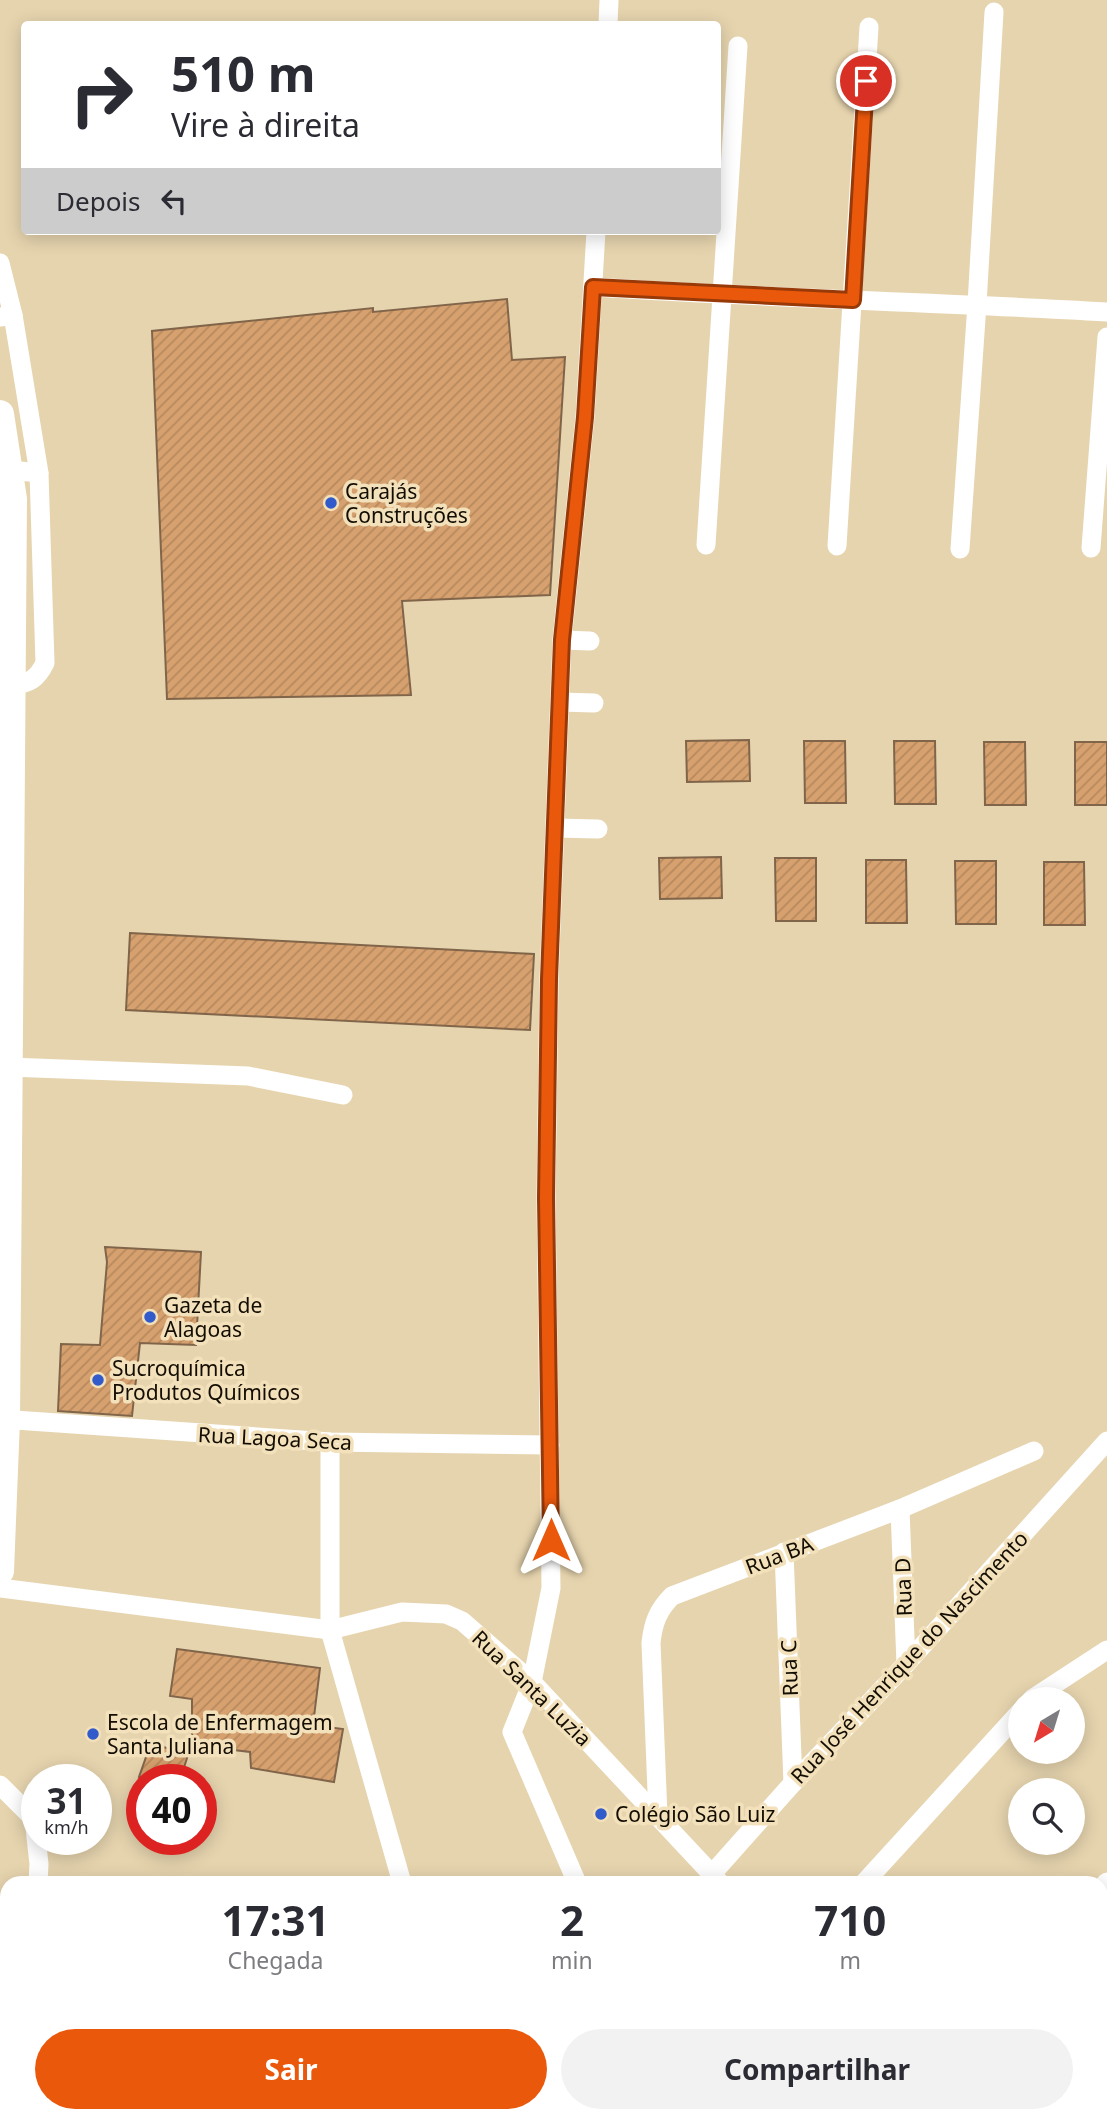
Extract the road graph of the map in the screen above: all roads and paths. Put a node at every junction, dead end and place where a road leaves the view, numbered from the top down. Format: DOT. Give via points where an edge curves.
graph roads {
  1 [pos="609,0"];
  2 [pos="994,12"];
  3 [pos="608,21"];
  4 [pos="869,27"];
  5 [pos="738,46"];
  6 [pos="596,235"];
  7 [pos="0,263"];
  8 [pos="593,287"];
  9 [pos="723,295"];
  10 [pos="853,300"];
  11 [pos="977,304"];
  12 [pos="1107,312"];
  13 [pos="6,316"];
  14 [pos="1107,337"];
  15 [pos="0,414"];
  16 [pos="10,470"];
  17 [pos="38,473"];
  18 [pos="706,545"];
  19 [pos="836,546"];
  20 [pos="1091,548"];
  21 [pos="960,549"];
  22 [pos="562,640"];
  23 [pos="590,641"];
  24 [pos="13,685"];
  25 [pos="560,702"];
  26 [pos="594,704"];
  27 [pos="556,828"];
  28 [pos="598,829"];
  29 [pos="9,1067"];
  30 [pos="343,1095"];
  31 [pos="3,1419"];
  32 [pos="1107,1441"];
  33 [pos="330,1443"];
  34 [pos="550,1445"];
  35 [pos="1034,1451"];
  36 [pos="900,1509"];
  37 [pos="784,1552"];
  38 [pos="0,1570"];
  39 [pos="0,1588"];
  40 [pos="330,1630"];
  41 [pos="1107,1650"];
  42 [pos="906,1664"];
  43 [pos="531,1682"];
  44 [pos="1050,1687"];
  45 [pos="1008,1725"];
  46 [pos="793,1783"];
  47 [pos="0,1785"];
  48 [pos="658,1816"];
  49 [pos="38,1876"];
  50 [pos="400,1876"];
  51 [pos="574,1876"];
  52 [pos="713,1876"];
  53 [pos="718,1876"];
  54 [pos="870,1876"];
  1 -- 3 [label="street"];
  2 -- 11 [label="street"];
  4 -- 10 [label="street"];
  5 -- 9 [label="street"];
  6 -- 8 [label="street"];
  7 -- 13 [label="street"];
  8 -- 9 [label="street"];
  8 -- 22 [label="street"];
  9 -- 10 [label="street"];
  9 -- 18 [label="street"];
  10 -- 11 [label="street"];
  10 -- 19 [label="street"];
  11 -- 12 [label="street"];
  11 -- 21 [label="street"];
  13 -- 17 [label="street"];
  14 -- 20 [label="street"];
  15 -- 16 [label="highway"];
  16 -- 17 [label="street"];
  16 -- 24 [label="highway"];
  17 -- 24 [label="street" via="45,663 37,677"];
  22 -- 23 [label="street"];
  22 -- 25 [label="street"];
  24 -- 29 [label="highway"];
  25 -- 26 [label="street"];
  25 -- 27 [label="street"];
  27 -- 28 [label="street"];
  27 -- 34 [label="street" via="546,1198"];
  29 -- 30 [label="street" via="248,1076"];
  29 -- 31 [label="highway"];
  31 -- 33 [label="street, Rua Lagoa Seca"];
  31 -- 38 [label="highway"];
  32 -- 42 [label="street, Rua José Henrique do Nascimento"];
  33 -- 34 [label="street, Rua Lagoa Seca"];
  33 -- 40 [label="street"];
  34 -- 43 [label="street" via="551,1588"];
  35 -- 36 [label="street, Rua BA"];
  36 -- 37 [label="street, Rua BA"];
  36 -- 42 [label="street, Rua D"];
  37 -- 46 [label="street, Rua C"];
  37 -- 48 [label="street, Rua BA" via="672,1596 653,1625"];
  39 -- 40 [label="street, Rua Santa Luzia"];
  40 -- 43 [label="street, Rua Santa Luzia" via="402,1612 446,1614 462,1621"];
  40 -- 50 [label="street"];
  41 -- 44 [label="street"];
  42 -- 46 [label="street, Rua José Henrique do Nascimento"];
  43 -- 48 [label="street, Rua Santa Luzia"];
  43 -- 51 [label="street" via="512,1732"];
  45 -- 54 [label="street"];
  46 -- 53 [label="street, Rua José Henrique do Nascimento"];
  47 -- 49 [label="street" via="34,1819"];
  48 -- 52 [label="street, Rua Santa Luzia"];
}
